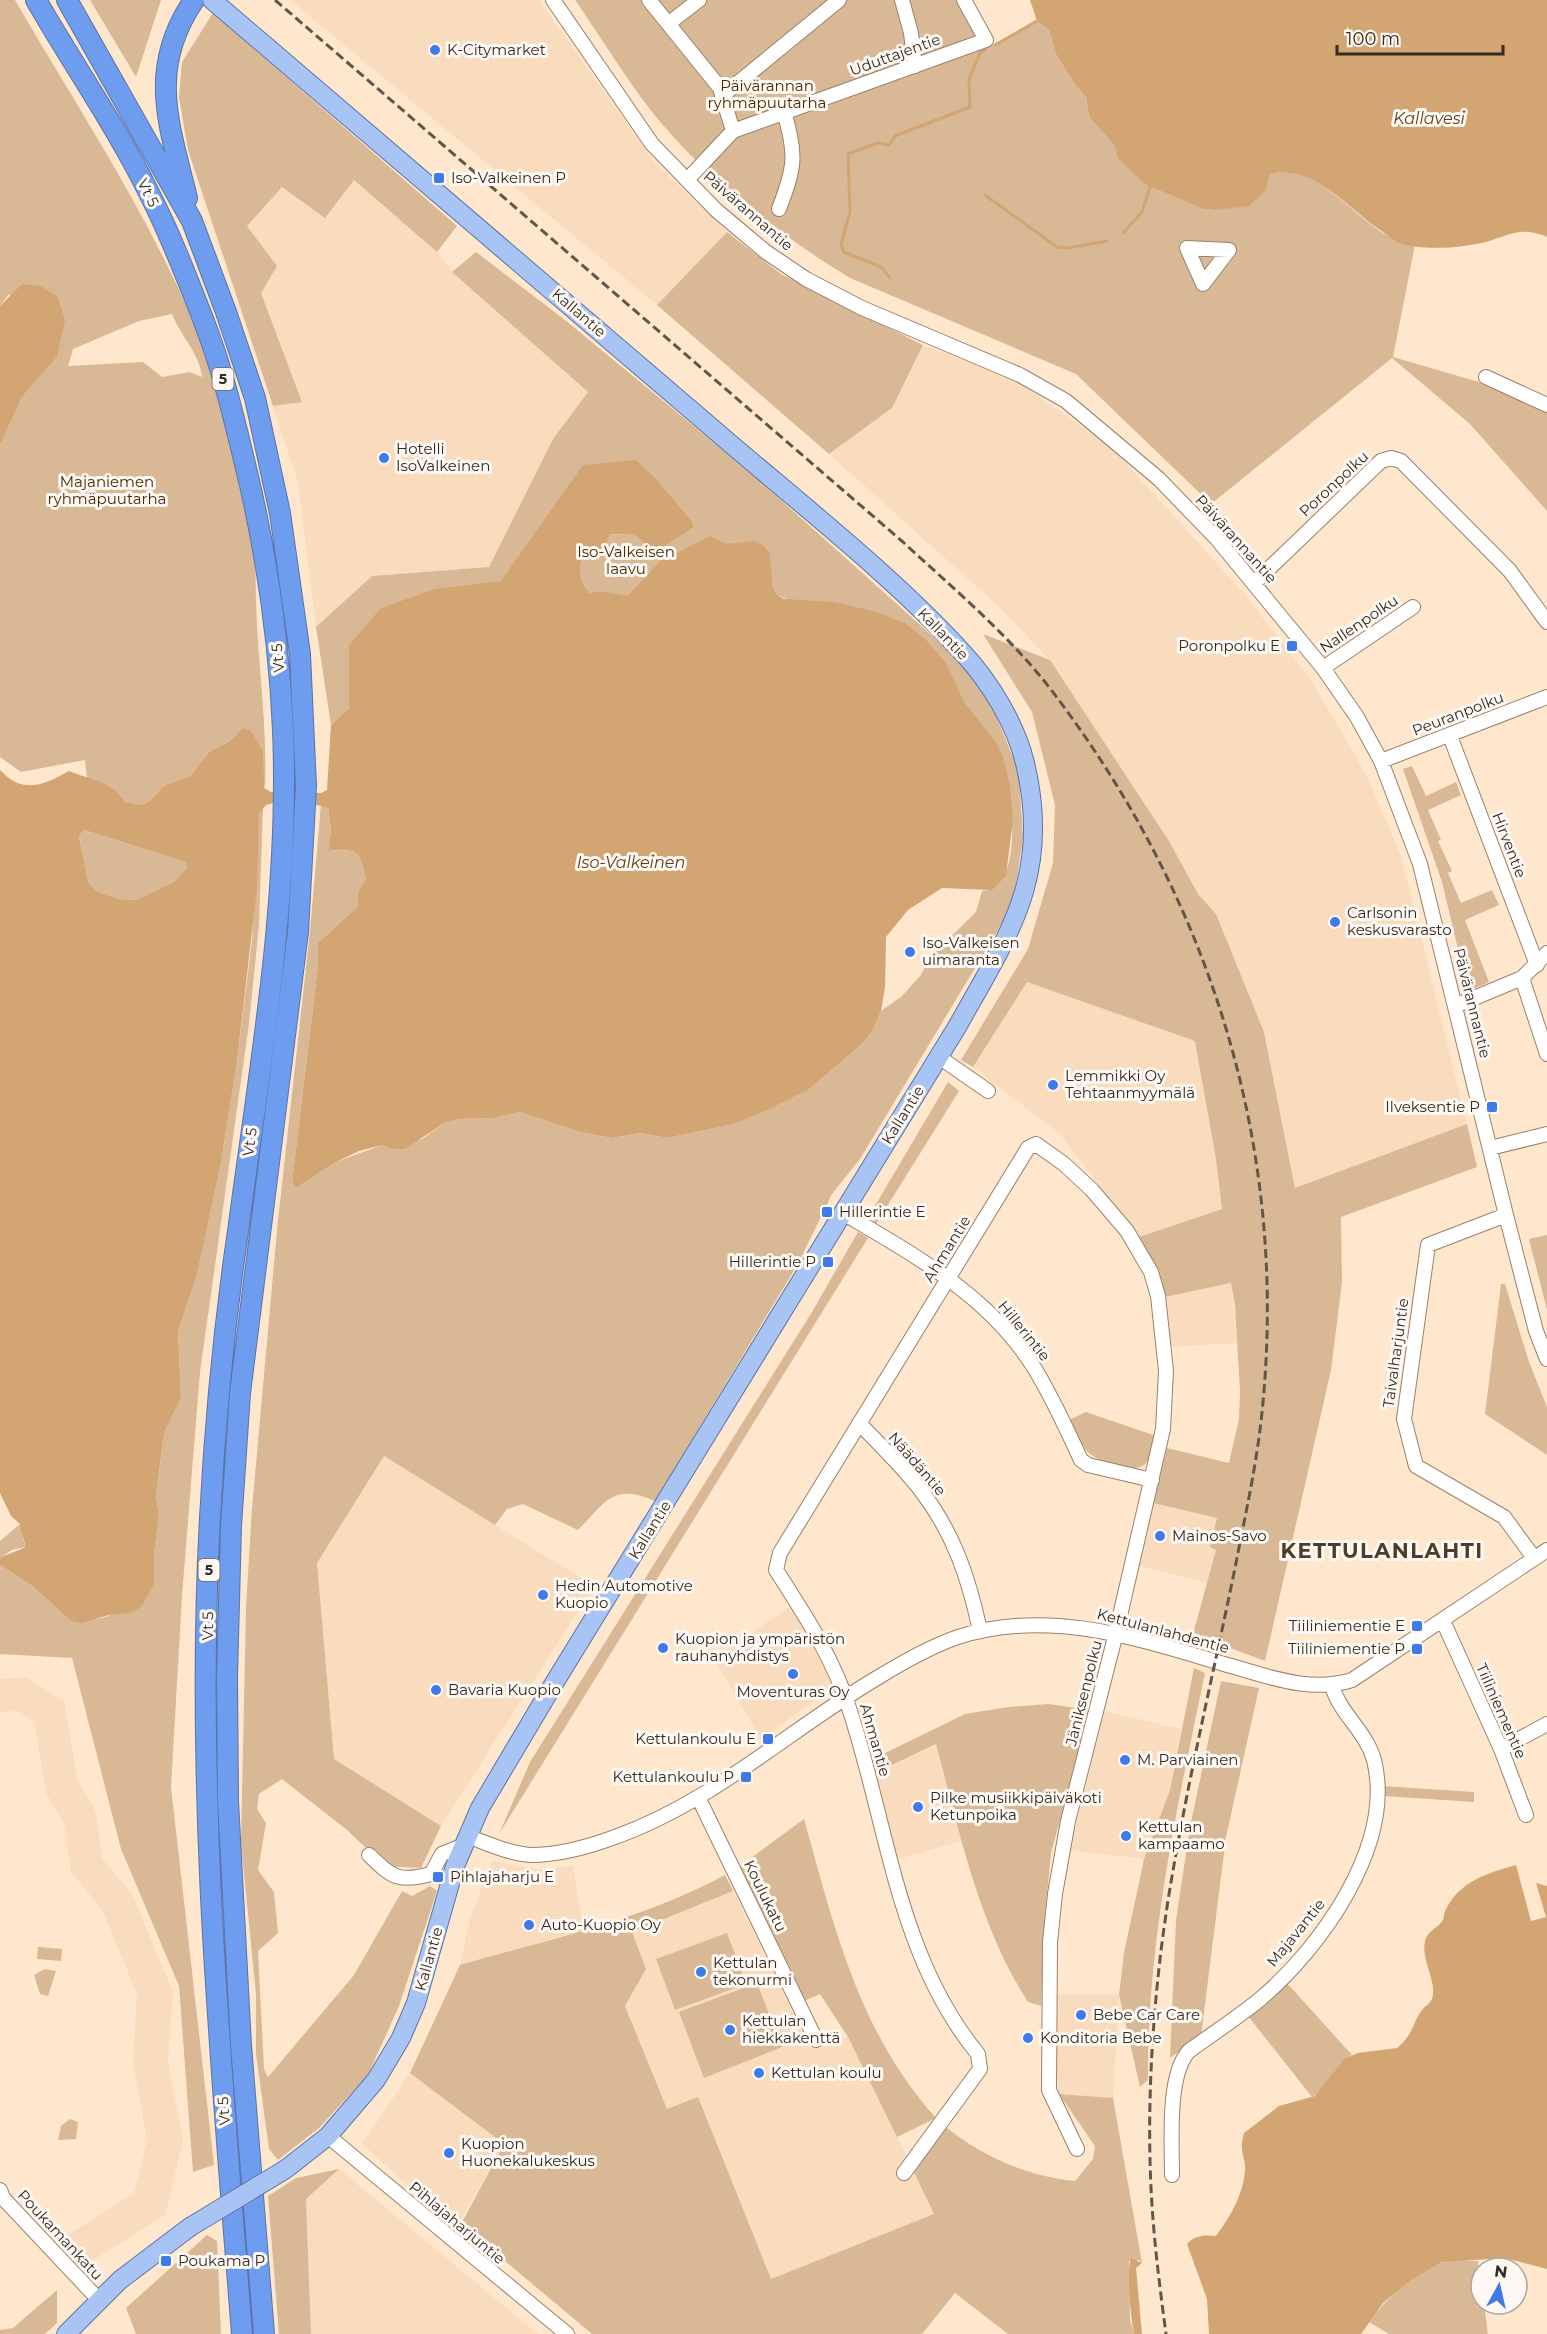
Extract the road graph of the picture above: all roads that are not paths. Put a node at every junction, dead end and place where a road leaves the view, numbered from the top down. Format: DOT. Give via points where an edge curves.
graph roads {
  1 [pos="67,0"];
  2 [pos="194,0"];
  3 [pos="212,0"];
  4 [pos="553,0"];
  5 [pos="649,0"];
  6 [pos="699,0"];
  7 [pos="839,0"];
  8 [pos="902,0"];
  9 [pos="964,0"];
  10 [pos="38,3"];
  11 [pos="669,24"];
  12 [pos="915,66"];
  13 [pos="722,96"];
  14 [pos="784,112"];
  15 [pos="733,130"];
  16 [pos="687,180"];
  17 [pos="779,209"];
  18 [pos="192,221"];
  19 [pos="1486,377"];
  20 [pos="1547,405"];
  21 [pos="1254,583"];
  22 [pos="1413,607"];
  23 [pos="1547,622"];
  24 [pos="1323,668"];
  25 [pos="1547,697"];
  26 [pos="1450,736"];
  27 [pos="1381,761"];
  28 [pos="1547,953"];
  29 [pos="1537,965"];
  30 [pos="1522,978"];
  31 [pos="1455,1006"];
  32 [pos="1547,1054"];
  33 [pos="939,1057"];
  34 [pos="988,1091"];
  35 [pos="1547,1134"];
  36 [pos="1036,1144"];
  37 [pos="1490,1148"];
  38 [pos="843,1213"];
  39 [pos="1506,1215"];
  40 [pos="950,1278"];
  41 [pos="1547,1359"];
  42 [pos="859,1423"];
  43 [pos="1152,1480"];
  44 [pos="1547,1550"];
  45 [pos="1534,1558"];
  46 [pos="1443,1621"];
  47 [pos="980,1631"];
  48 [pos="1116,1633"];
  49 [pos="1332,1686"];
  50 [pos="845,1697"];
  51 [pos="1547,1724"];
  52 [pos="1502,1749"];
  53 [pos="699,1799"];
  54 [pos="1526,1815"];
  55 [pos="465,1841"];
  56 [pos="369,1855"];
  57 [pos="816,2040"];
  58 [pos="328,2136"];
  59 [pos="1077,2149"];
  60 [pos="904,2173"];
  61 [pos="1172,2175"];
  62 [pos="0,2190"];
  63 [pos="99,2300"];
  64 [pos="66,2334"];
  65 [pos="242,2334"];
  66 [pos="264,2334"];
  67 [pos="567,2334"];
  1 -- 18 [label="highway, Vt 5 / 5"];
  2 -- 18 [label="highway" via="176,32 164,84"];
  3 -- 33 [label="main road, Kallantie" via="874,569 965,655 991,690 1025,760 1035,840 1014,926"];
  4 -- 16 [label="street, Päivärannantie" via="652,144"];
  5 -- 11 [label="street"];
  6 -- 11 [label="street"];
  7 -- 13 [label="street"];
  8 -- 12 [label="street"];
  9 -- 12 [label="street, Uduttajentie" via="986,40"];
  10 -- 65 [label="highway, Vt 5 / 5" via="92,89 152,199 204,321 230,403 271,584 279,666 284,786 277,929 218,1390 210,1526 209,1815 219,2046"];
  11 -- 13 [label="street" via="720,88"];
  12 -- 14 [label="street, Uduttajentie"];
  13 -- 15 [label="street"];
  14 -- 15 [label="street, Uduttajentie"];
  14 -- 17 [label="street" via="794,156"];
  15 -- 16 [label="street, Uduttajentie"];
  16 -- 21 [label="street, Päivärannantie" via="765,252 806,279 862,308 1020,375 1066,401 1159,479"];
  18 -- 66 [label="highway, Vt 5 / 5" via="255,398 280,513 300,654 306,786 298,932 240,1393 231,1526 228,1801 241,2045"];
  19 -- 20 [label="street"];
  21 -- 23 [label="street, Poronpolku" via="1381,461 1391,458 1401,460 1510,571"];
  21 -- 24 [label="street, Päivärannantie"];
  22 -- 24 [label="street, Nallenpolku"];
  24 -- 27 [label="street, Päivärannantie"];
  25 -- 26 [label="street, Peuranpolku"];
  26 -- 27 [label="street, Peuranpolku"];
  26 -- 29 [label="street, Hirventie"];
  27 -- 31 [label="street, Päivärannantie" via="1420,864"];
  28 -- 29 [label="street"];
  29 -- 30 [label="street"];
  30 -- 31 [label="street"];
  30 -- 32 [label="street"];
  31 -- 37 [label="street, Päivärannantie"];
  33 -- 34 [label="street"];
  33 -- 38 [label="main road, Kallantie"];
  35 -- 37 [label="street"];
  36 -- 40 [label="street, Ahmantie" via="1028,1148"];
  36 -- 43 [label="street, Jäniksenpolku" via="1092,1190 1127,1231 1151,1272 1158,1296 1166,1371 1163,1429"];
  37 -- 39 [label="street, Päivärannantie"];
  38 -- 40 [label="street, Hillerintie"];
  38 -- 55 [label="main road, Kallantie" via="553,1685 480,1808"];
  39 -- 41 [label="street, Päivärannantie"];
  39 -- 45 [label="street, Taivalharjuntie" via="1428,1245 1404,1419 1416,1466 1504,1517"];
  40 -- 42 [label="street, Ahmantie"];
  40 -- 43 [label="street, Hillerintie" via="985,1308 1033,1365 1081,1460"];
  42 -- 47 [label="street, Näädäntie" via="918,1486 933,1508 959,1553 972,1588"];
  42 -- 50 [label="street, Ahmantie" via="780,1553 776,1570 818,1634"];
  43 -- 48 [label="street, Jäniksenpolku"];
  44 -- 45 [label="street, Kettulanlahdentie"];
  45 -- 46 [label="street, Kettulanlahdentie"];
  46 -- 49 [label="street, Kettulanlahdentie" via="1352,1680"];
  46 -- 52 [label="street, Tiiliniementie"];
  47 -- 48 [label="street, Kettulanlahdentie" via="1050,1625"];
  47 -- 50 [label="street, Kettulanlahdentie" via="919,1653"];
  48 -- 49 [label="street, Kettulanlahdentie" via="1278,1679"];
  48 -- 59 [label="street, Jäniksenpolku" via="1068,1821 1050,1942 1049,2090"];
  49 -- 61 [label="street, Majavantie" via="1336,1701 1363,1734 1374,1760 1378,1804 1371,1844 1350,1890 1326,1927 1297,1960 1260,2000 1181,2060 1172,2132"];
  50 -- 53 [label="street, Kettulanlahdentie"];
  50 -- 60 [label="street, Ahmantie" via="916,1943 942,2004 980,2062 980,2069"];
  51 -- 52 [label="street"];
  52 -- 54 [label="street, Tiiliniementie"];
  53 -- 55 [label="street, Kettulanlahdentie" via="636,1830 561,1853 529,1855"];
  53 -- 57 [label="street, Koulukatu"];
  55 -- 56 [label="street" via="442,1854 431,1874 412,1879 397,1878"];
  55 -- 58 [label="main road, Kallantie" via="416,2003 401,2038 376,2080"];
  58 -- 63 [label="main road, Kallantie, bridge" via="286,2169 149,2256"];
  58 -- 67 [label="street, Pihlajaharjuntie"];
  62 -- 63 [label="street, Poukamankatu" via="3,2198"];
  63 -- 64 [label="main road, Kallantie"];
}
